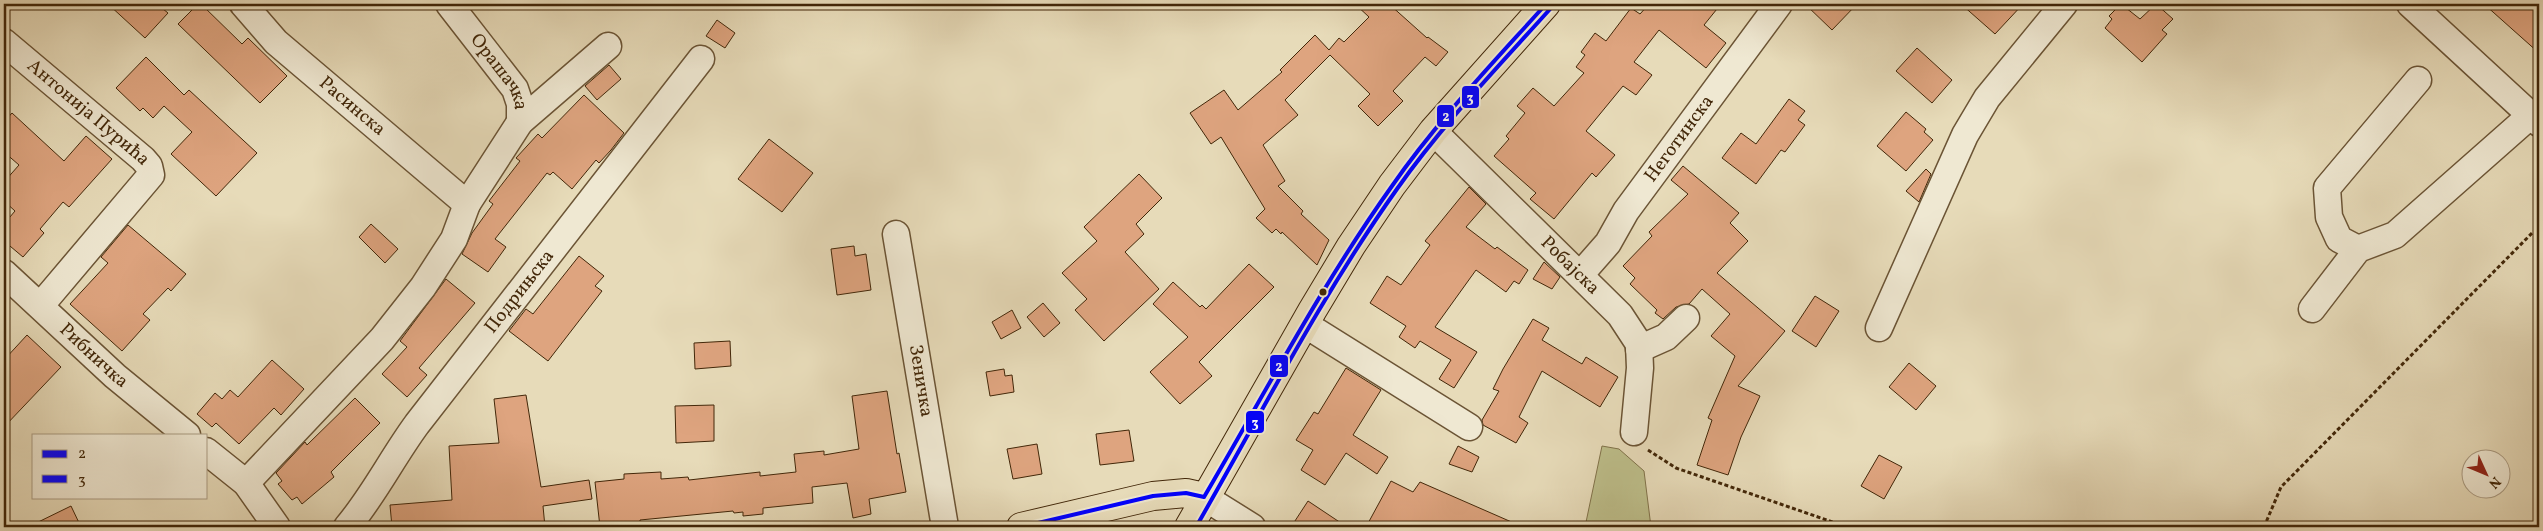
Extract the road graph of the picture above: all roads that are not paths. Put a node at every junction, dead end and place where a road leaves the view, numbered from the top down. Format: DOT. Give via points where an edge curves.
graph roads {
  1 [pos="243,4"];
  2 [pos="449,4"];
  3 [pos="1546,4"];
  4 [pos="1779,4"];
  5 [pos="2064,4"];
  6 [pos="2410,4"];
  7 [pos="4,42"];
  8 [pos="608,46"];
  9 [pos="701,60"];
  10 [pos="2418,80"];
  11 [pos="2535,119"];
  12 [pos="520,122"];
  13 [pos="1433,131"];
  14 [pos="468,204"];
  15 [pos="896,234"];
  16 [pos="2358,249"];
  17 [pos="4,273"];
  18 [pos="1580,275"];
  19 [pos="41,305"];
  20 [pos="2312,310"];
  21 [pos="1686,318"];
  22 [pos="1306,325"];
  23 [pos="1879,328"];
  24 [pos="1639,349"];
  25 [pos="1469,427"];
  26 [pos="1634,432"];
  27 [pos="186,434"];
  28 [pos="208,452"];
  29 [pos="246,483"];
  30 [pos="1204,498"];
  31 [pos="277,527"];
  32 [pos="347,527"];
  33 [pos="945,527"];
  34 [pos="1021,527"];
  35 [pos="1189,527"];
  36 [pos="1252,527"];
  1 -- 14 [label="street, Расинска" via="276,42"];
  2 -- 12 [label="street, Орашачка" via="514,89 520,104"];
  3 -- 13 [label="main road"];
  4 -- 18 [label="street, Неготинска" via="1626,211 1608,243"];
  5 -- 23 [label="street" via="1987,98 1965,135"];
  6 -- 11 [label="street"];
  7 -- 19 [label="street, Антонија Пурића" via="143,159 151,175"];
  8 -- 12 [label="street"];
  9 -- 32 [label="street, Подрињска" via="417,424 391,460 368,502"];
  10 -- 16 [label="street" via="2327,188 2328,217 2339,239"];
  11 -- 16 [label="street" via="2394,236"];
  12 -- 14 [label="street"];
  13 -- 18 [label="street, Робајска"];
  13 -- 22 [label="main road" via="1351,246"];
  14 -- 29 [label="street" via="442,261 382,339"];
  15 -- 33 [label="street, Зеничка"];
  16 -- 20 [label="street"];
  17 -- 19 [label="street, Рибничка"];
  18 -- 24 [label="street, Робајска" via="1620,315"];
  19 -- 27 [label="street, Рибничка" via="115,376"];
  21 -- 24 [label="street" via="1666,337"];
  22 -- 25 [label="street"];
  22 -- 30 [label="main road"];
  24 -- 26 [label="street, Робајска"];
  28 -- 29 [label="street"];
  29 -- 31 [label="street"];
  30 -- 34 [label="main road" via="1186,493 1153,496"];
  30 -- 35 [label="main road"];
  30 -- 36 [label="street"];
}
